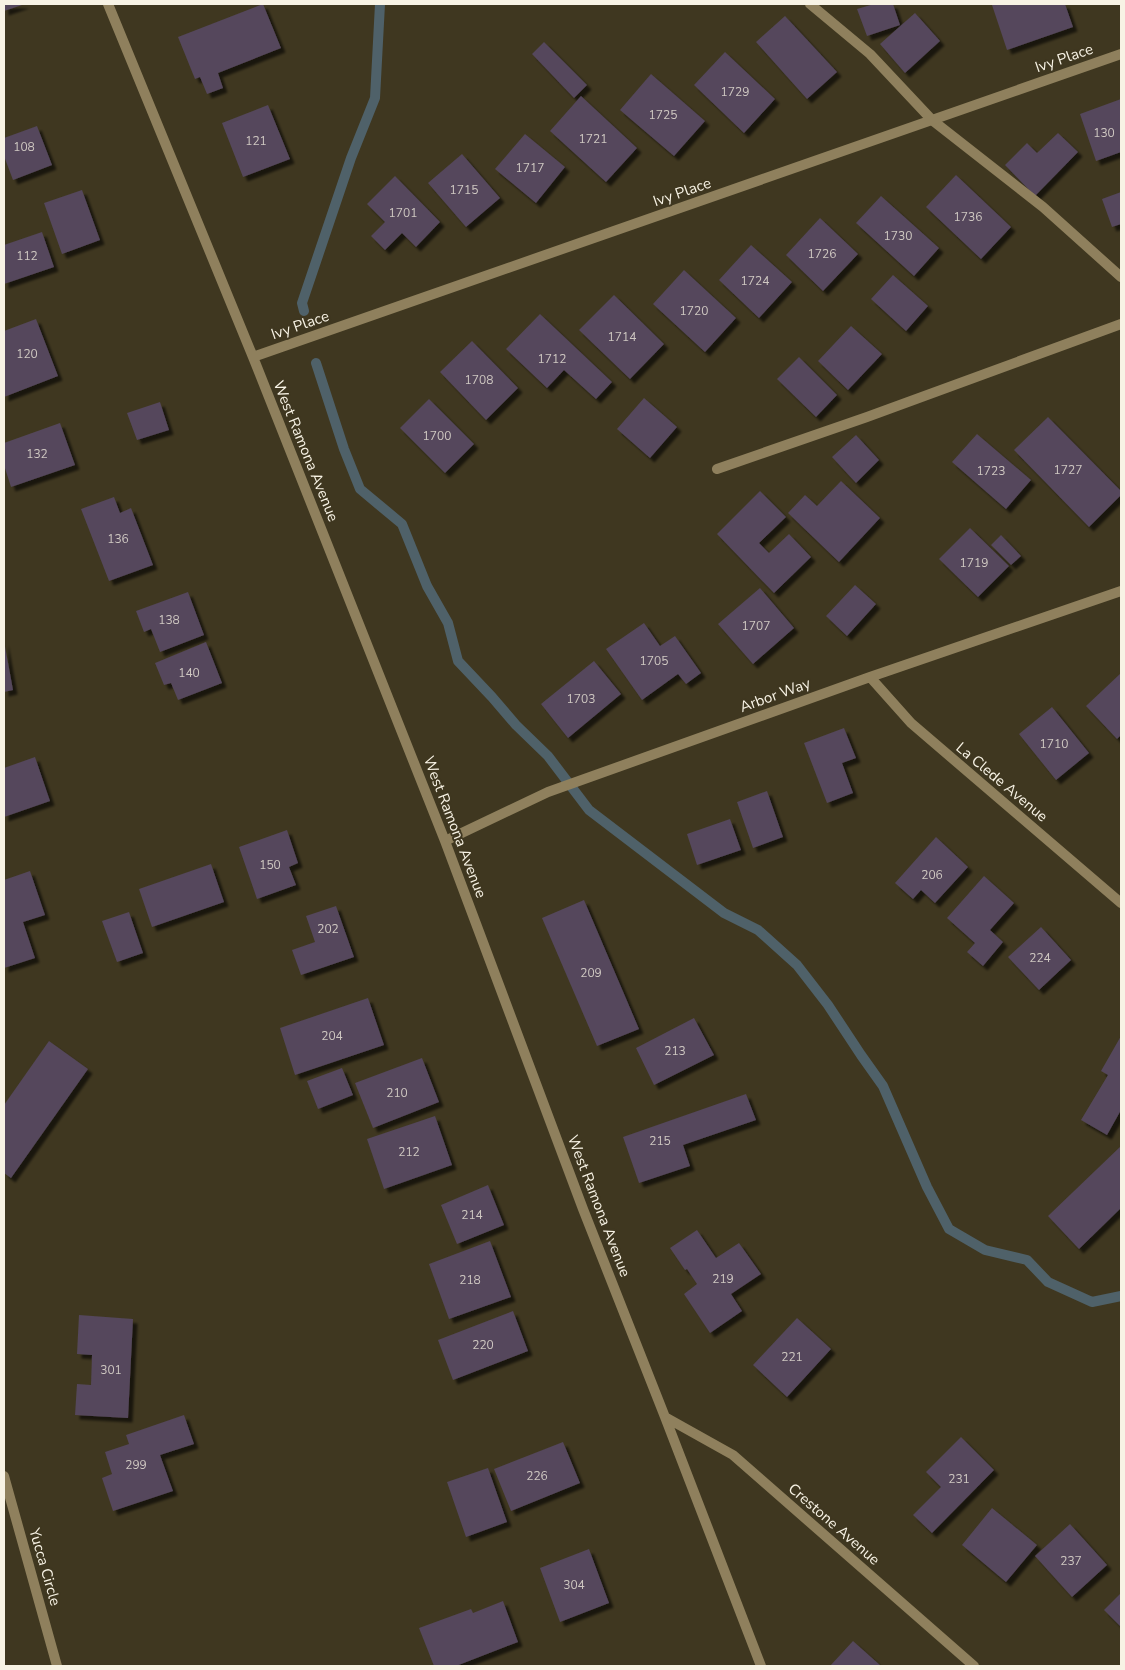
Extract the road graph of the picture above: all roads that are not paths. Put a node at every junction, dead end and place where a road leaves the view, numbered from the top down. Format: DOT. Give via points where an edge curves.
graph roads {
  1 [pos="108,4"];
  2 [pos="810,4"];
  3 [pos="1121,54"];
  4 [pos="932,120"];
  5 [pos="1121,277"];
  6 [pos="1121,324"];
  7 [pos="252,357"];
  8 [pos="718,469"];
  9 [pos="1121,591"];
  10 [pos="870,677"];
  11 [pos="445,841"];
  12 [pos="1121,903"];
  13 [pos="665,1417"];
  14 [pos="4,1476"];
  15 [pos="57,1666"];
  16 [pos="761,1666"];
  17 [pos="974,1666"];
  1 -- 7 [label="street, West Ramona Avenue"];
  2 -- 4 [label="street" via="870,54"];
  3 -- 4 [label="street, Ivy Place"];
  4 -- 5 [label="street" via="1043,207"];
  4 -- 7 [label="street, Ivy Place"];
  6 -- 8 [label="street"];
  7 -- 11 [label="street, West Ramona Avenue"];
  9 -- 10 [label="street, Arbor Way"];
  10 -- 11 [label="street, Arbor Way" via="548,792"];
  10 -- 12 [label="street, La Clede Avenue" via="911,723"];
  11 -- 13 [label="street, West Ramona Avenue" via="583,1210"];
  13 -- 16 [label="street, West Ramona Avenue"];
  13 -- 17 [label="street, Crestone Avenue" via="733,1456"];
  14 -- 15 [label="street, Yucca Circle"];
}
